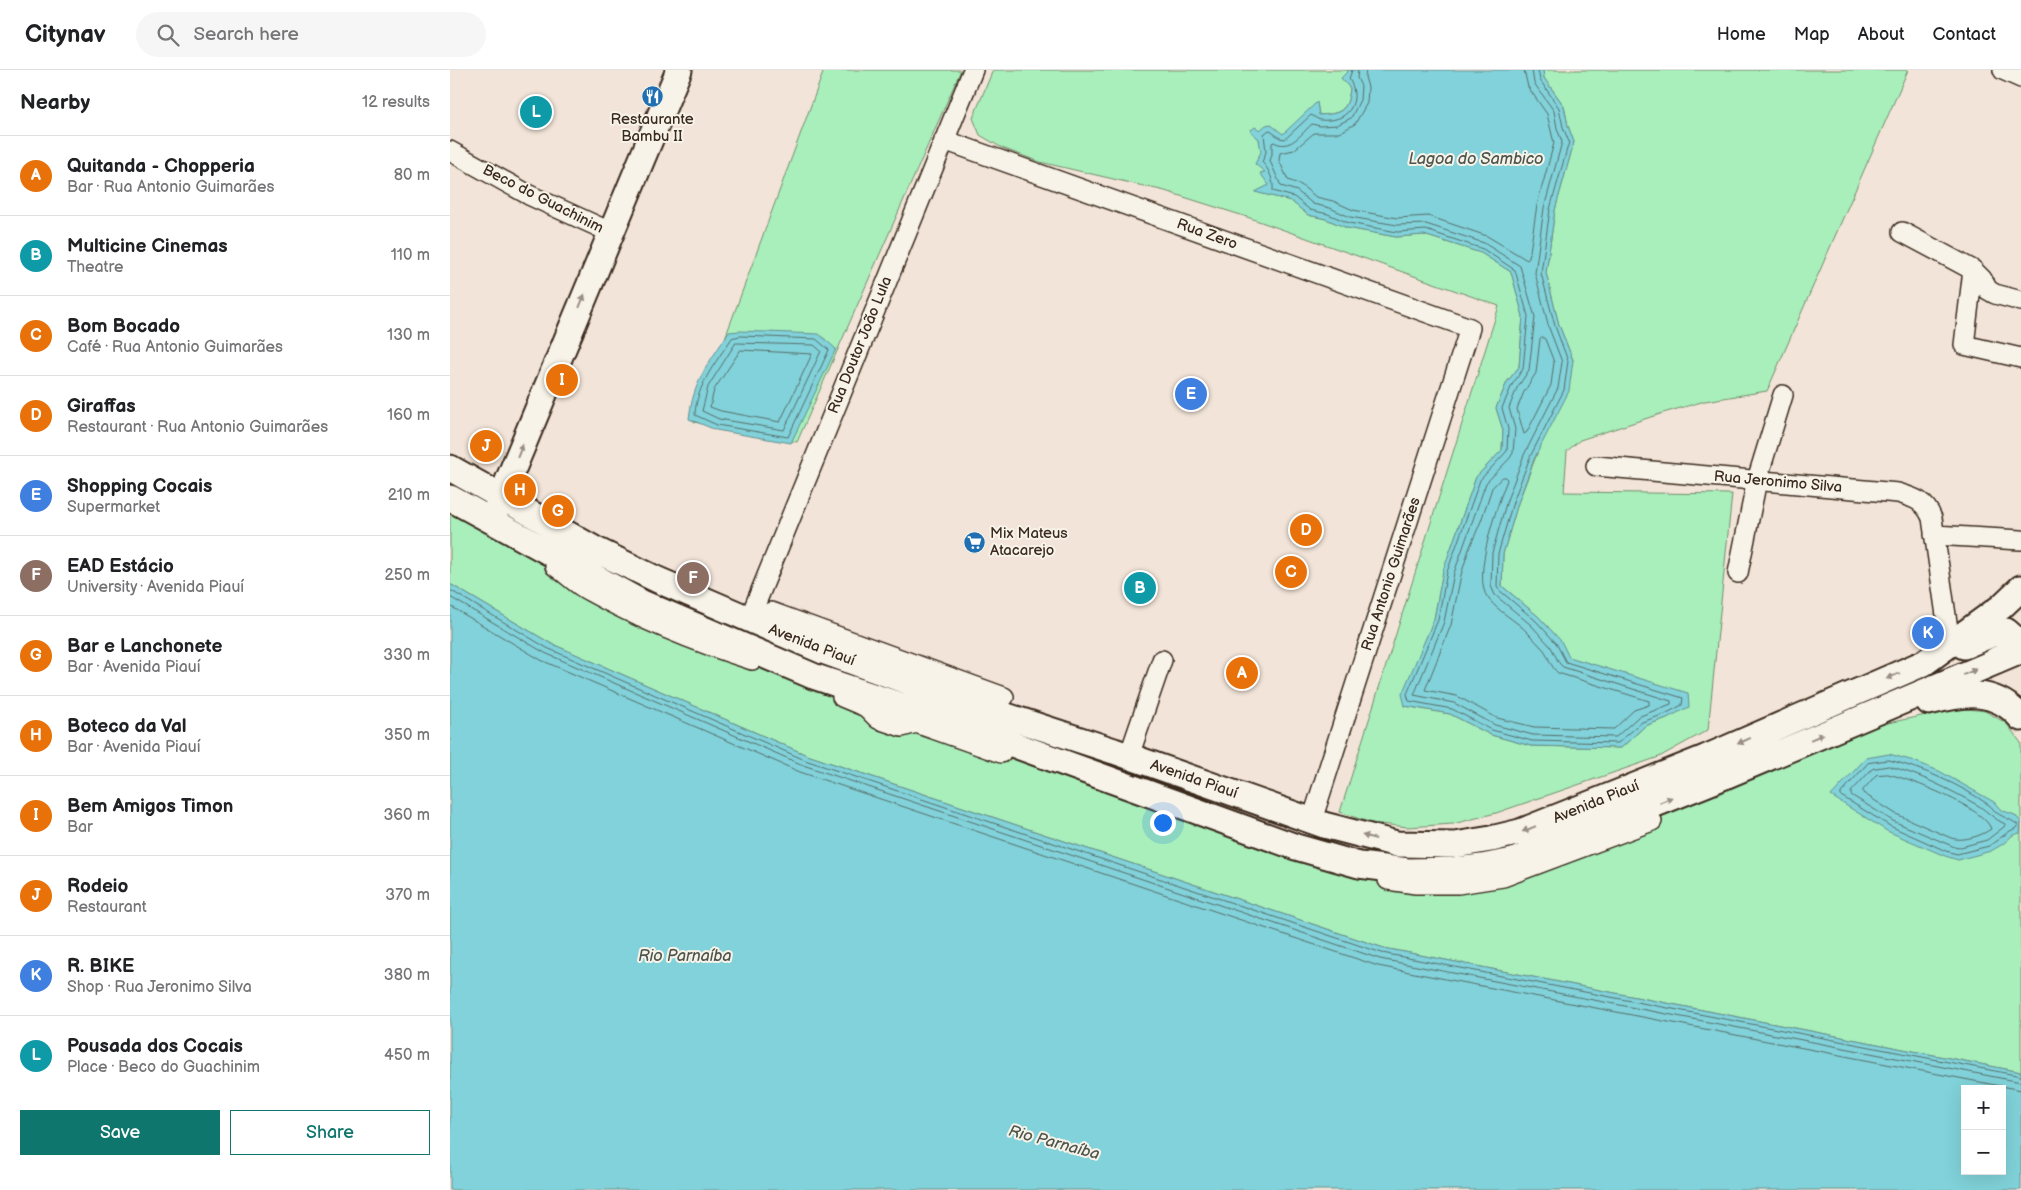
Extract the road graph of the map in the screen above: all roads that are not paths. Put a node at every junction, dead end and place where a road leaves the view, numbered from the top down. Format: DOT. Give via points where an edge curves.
graph roads {
  1 [pos="679,70"];
  2 [pos="972,70"];
  3 [pos="2003,70"];
  4 [pos="2021,78"];
  5 [pos="944,140"];
  6 [pos="450,151"];
  7 [pos="610,232"];
  8 [pos="1902,232"];
  9 [pos="1973,270"];
  10 [pos="2021,301"];
  11 [pos="1470,328"];
  12 [pos="2021,358"];
  13 [pos="1783,395"];
  14 [pos="1596,466"];
  15 [pos="450,468"];
  16 [pos="1757,480"];
  17 [pos="501,496"];
  18 [pos="450,498"];
  19 [pos="450,505"];
  20 [pos="491,521"];
  21 [pos="1934,535"];
  22 [pos="2021,540"];
  23 [pos="594,548"];
  24 [pos="580,570"];
  25 [pos="1738,573"];
  26 [pos="2021,588"];
  27 [pos="2021,596"];
  28 [pos="2021,606"];
  29 [pos="760,616"];
  30 [pos="1950,643"];
  31 [pos="2021,651"];
  32 [pos="1162,660"];
  33 [pos="1994,662"];
  34 [pos="1924,663"];
  35 [pos="1004,697"];
  36 [pos="2021,718"];
  37 [pos="1861,719"];
  38 [pos="1128,756"];
  39 [pos="1312,820"];
  40 [pos="1652,821"];
  1 -- 7 [label="main road"];
  2 -- 5 [label="street, Rua Doutor João Lula"];
  3 -- 4 [label="street"];
  5 -- 11 [label="street, Rua Zero"];
  5 -- 29 [label="street, Rua Doutor João Lula"];
  6 -- 7 [label="street, Beco do Guachinim" via="529,195"];
  17 -- 7 [label="main road, one-way"];
  8 -- 9 [label="street"];
  9 -- 10 [label="street" via="1988,290"];
  9 -- 12 [label="street" via="1964,345"];
  11 -- 39 [label="street, Rua Antonio Guimarães"];
  13 -- 16 [label="street"];
  14 -- 16 [label="street, Rua Jeronimo Silva"];
  15 -- 17 [label="main road, Avenida Piauí"];
  16 -- 21 [label="street, Rua Jeronimo Silva" via="1898,494 1919,499 1929,509"];
  16 -- 25 [label="street"];
  17 -- 20 [label="main road"];
  17 -- 23 [label="main road, Avenida Piauí"];
  18 -- 20 [label="main road, Avenida Piauí"];
  19 -- 40 [label="street" via="568,574 586,590 658,627 751,660 866,707 878,719 902,727 916,723 1320,865 1416,884 1458,884 1503,877"];
  20 -- 24 [label="main road, Avenida Piauí"];
  21 -- 22 [label="street"];
  21 -- 30 [label="street, Rua Jeronimo Silva"];
  23 -- 24 [label="main road"];
  23 -- 29 [label="main road, Avenida Piauí" via="658,580"];
  24 -- 37 [label="main road, Avenida Piauí, one-way" via="642,603 813,676 968,728 1296,847 1359,865 1389,869 1456,870 1513,861"];
  26 -- 30 [label="main road, Avenida Piauí" via="2001,607"];
  27 -- 28 [label="main road"];
  29 -- 35 [label="street"];
  29 -- 38 [label="main road, Avenida Piauí" via="841,657"];
  30 -- 34 [label="main road, Avenida Piauí"];
  31 -- 33 [label="main road, Avenida Piauí"];
  32 -- 38 [label="street"];
  33 -- 34 [label="main road" via="2011,652 2015,644 2014,638 2006,632 1992,634"];
  37 -- 33 [label="main road, Avenida Piauí, one-way"];
  34 -- 39 [label="main road, Avenida Piauí, one-way" via="1704,758 1520,832 1455,845 1397,844"];
  36 -- 37 [label="main road, Avenida Piauí" via="2003,702 1960,694"];
  38 -- 39 [label="main road, Avenida Piauí"];
}
